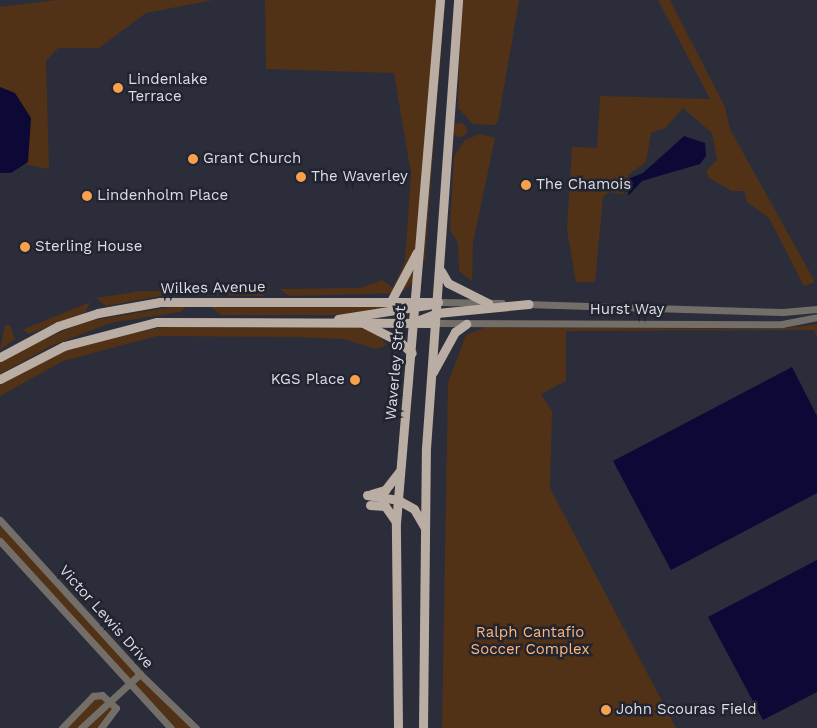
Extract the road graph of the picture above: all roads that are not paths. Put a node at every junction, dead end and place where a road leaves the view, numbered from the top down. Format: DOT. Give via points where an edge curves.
graph roads {
  1 [pos="440,0"];
  2 [pos="458,0"];
  3 [pos="422,240"];
  4 [pos="441,270"];
  5 [pos="391,301"];
  6 [pos="438,302"];
  7 [pos="488,303"];
  8 [pos="529,304"];
  9 [pos="415,305"];
  10 [pos="817,308"];
  11 [pos="437,313"];
  12 [pos="817,317"];
  13 [pos="333,321"];
  14 [pos="359,321"];
  15 [pos="413,322"];
  16 [pos="436,323"];
  17 [pos="466,324"];
  18 [pos="412,353"];
  19 [pos="0,357"];
  20 [pos="432,374"];
  21 [pos="0,379"];
  22 [pos="400,470"];
  23 [pos="398,500"];
  24 [pos="370,505"];
  25 [pos="0,520"];
  26 [pos="396,524"];
  27 [pos="426,530"];
  28 [pos="0,541"];
  29 [pos="140,674"];
  30 [pos="130,684"];
  31 [pos="111,700"];
  32 [pos="62,728"];
  33 [pos="81,728"];
  34 [pos="101,728"];
  35 [pos="171,728"];
  36 [pos="196,728"];
  37 [pos="398,728"];
  38 [pos="424,728"];
  1 -- 3 [label="main road, Waverley Street"];
  2 -- 4 [label="main road"];
  3 -- 5 [label="main road"];
  3 -- 9 [label="main road, Waverley Street"];
  4 -- 6 [label="main road"];
  4 -- 7 [label="main road" via="452,286"];
  5 -- 9 [label="main road, Wilkes Avenue"];
  5 -- 19 [label="main road, Wilkes Avenue" via="184,300 134,305 58,326"];
  6 -- 7 [label="street, Hurst Way"];
  6 -- 9 [label="main road, Wilkes Avenue"];
  6 -- 11 [label="main road"];
  7 -- 8 [label="street, Hurst Way"];
  8 -- 10 [label="street, Hurst Way" via="783,312"];
  8 -- 11 [label="main road"];
  9 -- 13 [label="main road" via="351,314"];
  9 -- 15 [label="main road, Waverley Street"];
  11 -- 15 [label="main road"];
  11 -- 16 [label="main road"];
  12 -- 17 [label="street, Hurst Way" via="782,324"];
  13 -- 14 [label="main road"];
  13 -- 21 [label="main road" via="200,321 124,327 64,346"];
  14 -- 15 [label="main road"];
  14 -- 18 [label="main road" via="400,342"];
  15 -- 16 [label="main road"];
  15 -- 18 [label="main road, Waverley Street"];
  16 -- 17 [label="street, Hurst Way"];
  16 -- 20 [label="main road"];
  17 -- 20 [label="main road" via="455,332"];
  18 -- 22 [label="main road, Waverley Street"];
  20 -- 27 [label="main road"];
  22 -- 23 [label="main road, Waverley Street"];
  22 -- 23 [label="main road" via="385,490 366,495"];
  23 -- 26 [label="main road, Waverley Street"];
  23 -- 27 [label="main road" via="414,509"];
  24 -- 26 [label="main road" via="385,506"];
  25 -- 29 [label="street, Victor Lewis Drive"];
  26 -- 37 [label="main road, Waverley Street"];
  27 -- 38 [label="main road"];
  28 -- 30 [label="street, Victor Lewis Drive"];
  29 -- 30 [label="street"];
  29 -- 36 [label="street, Victor Lewis Drive"];
  30 -- 31 [label="street"];
  30 -- 35 [label="street, Victor Lewis Drive"];
  31 -- 32 [label="street" via="94,696"];
  31 -- 33 [label="street"];
  31 -- 34 [label="street" via="114,715"];
}
